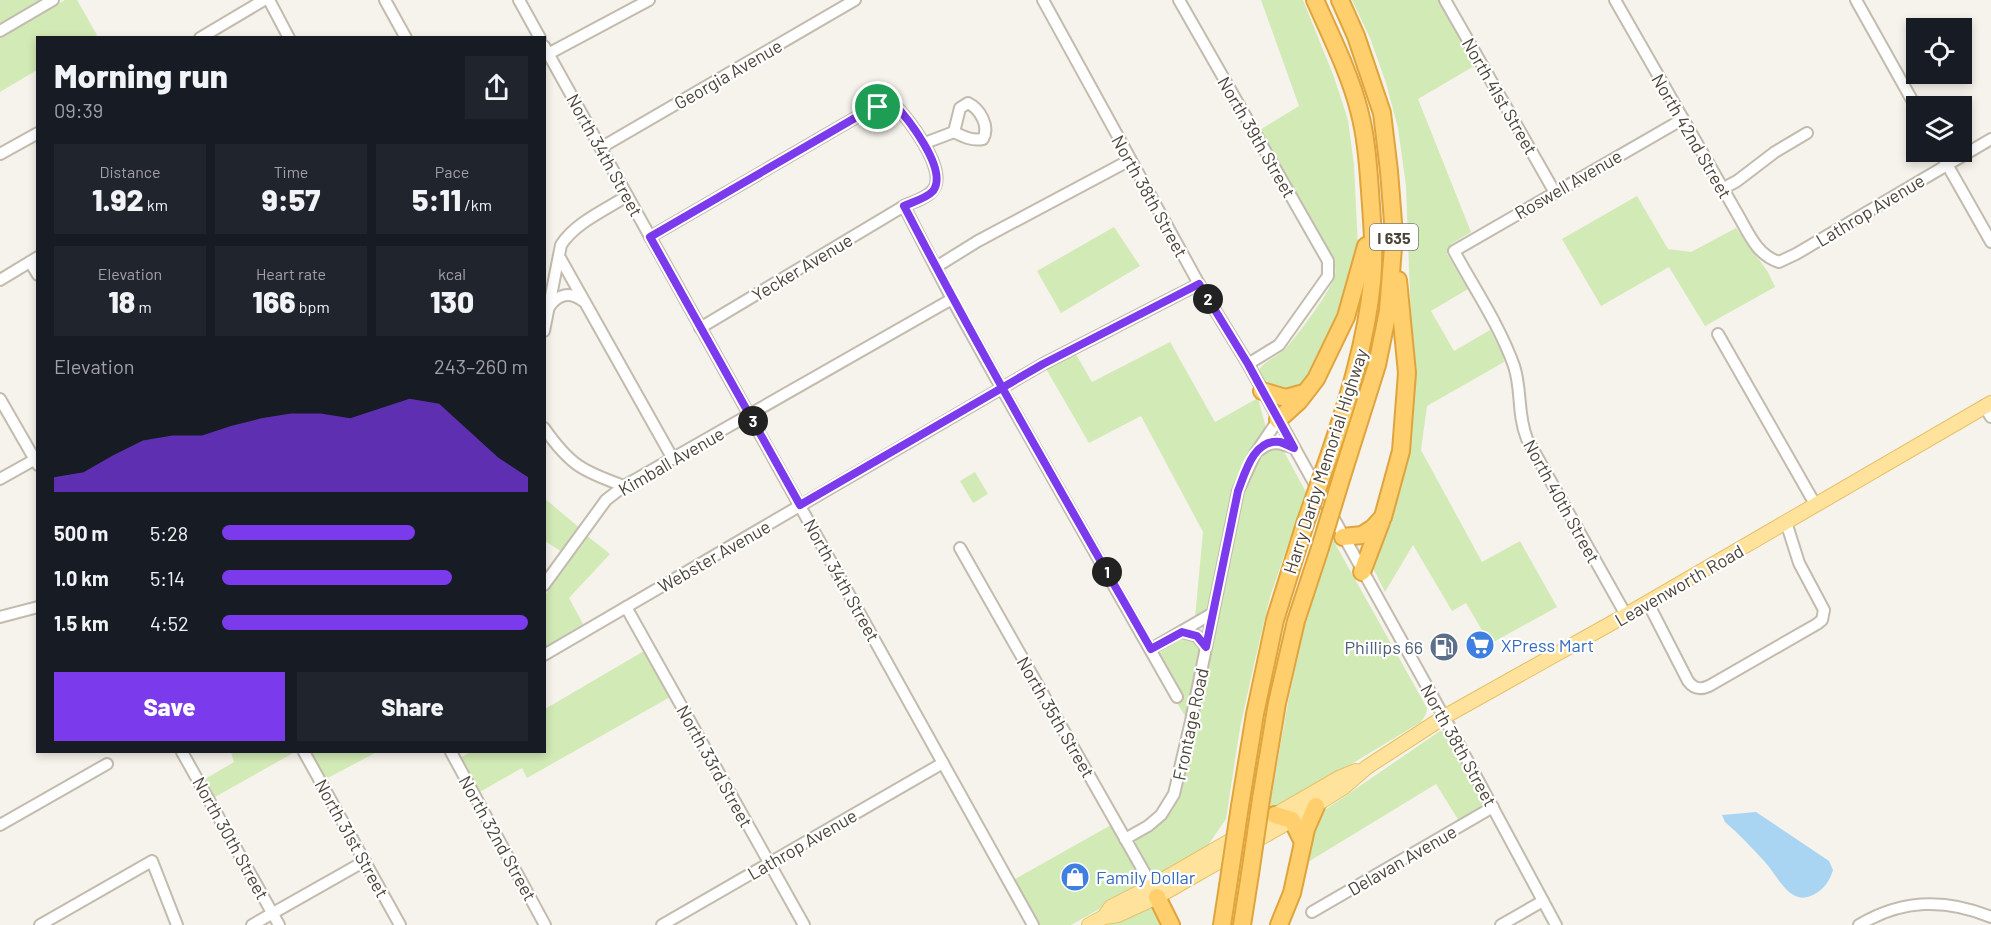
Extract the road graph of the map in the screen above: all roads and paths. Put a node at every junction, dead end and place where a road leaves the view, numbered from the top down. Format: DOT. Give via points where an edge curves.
graph roads {
  1 [pos="52,0"];
  2 [pos="266,0"];
  3 [pos="385,0"];
  4 [pos="519,0"];
  5 [pos="649,0"];
  6 [pos="855,0"];
  7 [pos="1043,0"];
  8 [pos="1179,0"];
  9 [pos="1315,0"];
  10 [pos="1340,0"];
  11 [pos="1445,0"];
  12 [pos="1615,0"];
  13 [pos="1856,0"];
  14 [pos="0,31"];
  15 [pos="203,36"];
  16 [pos="288,36"];
  17 [pos="405,36"];
  18 [pos="539,36"];
  19 [pos="546,50"];
  20 [pos="1909,96"];
  21 [pos="1683,119"];
  22 [pos="954,132"];
  23 [pos="36,133"];
  24 [pos="1807,133"];
  25 [pos="1991,139"];
  26 [pos="925,143"];
  27 [pos="602,147"];
  28 [pos="0,154"];
  29 [pos="1130,160"];
  30 [pos="1947,164"];
  31 [pos="1722,189"];
  32 [pos="1554,191"];
  33 [pos="627,196"];
  34 [pos="904,206"];
  35 [pos="1372,216"];
  36 [pos="1394,235"];
  37 [pos="650,237"];
  38 [pos="1991,242"];
  39 [pos="1454,251"];
  40 [pos="559,256"];
  41 [pos="34,260"];
  42 [pos="1779,262"];
  43 [pos="936,267"];
  44 [pos="0,280"];
  45 [pos="1199,284"];
  46 [pos="952,299"];
  47 [pos="584,303"];
  48 [pos="549,308"];
  49 [pos="546,322"];
  50 [pos="700,328"];
  51 [pos="1718,334"];
  52 [pos="1248,364"];
  53 [pos="1001,387"];
  54 [pos="1262,391"];
  55 [pos="1304,393"];
  56 [pos="0,399"];
  57 [pos="1989,409"];
  58 [pos="750,415"];
  59 [pos="1278,420"];
  60 [pos="546,431"];
  61 [pos="1294,448"];
  62 [pos="1255,454"];
  63 [pos="673,459"];
  64 [pos="36,463"];
  65 [pos="0,479"];
  66 [pos="624,486"];
  67 [pos="1815,504"];
  68 [pos="800,505"];
  69 [pos="1383,517"];
  70 [pos="1786,522"];
  71 [pos="1343,537"];
  72 [pos="960,548"];
  73 [pos="1362,572"];
  74 [pos="546,582"];
  75 [pos="1648,603"];
  76 [pos="626,607"];
  77 [pos="36,608"];
  78 [pos="1213,613"];
  79 [pos="1626,615"];
  80 [pos="0,617"];
  81 [pos="1182,632"];
  82 [pos="1206,647"];
  83 [pos="1151,649"];
  84 [pos="546,654"];
  85 [pos="1177,697"];
  86 [pos="1444,717"];
  87 [pos="183,753"];
  88 [pos="305,753"];
  89 [pos="452,753"];
  90 [pos="107,764"];
  91 [pos="943,764"];
  92 [pos="1367,767"];
  93 [pos="1316,806"];
  94 [pos="1493,807"];
  95 [pos="1275,815"];
  96 [pos="1292,820"];
  97 [pos="0,825"];
  98 [pos="1125,839"];
  99 [pos="1304,842"];
  100 [pos="364,861"];
  101 [pos="770,863"];
  102 [pos="1154,892"];
  103 [pos="1543,901"];
  104 [pos="1312,912"];
  105 [pos="273,914"];
  106 [pos="1991,917"];
  107 [pos="40,925"];
  108 [pos="177,925"];
  109 [pos="252,925"];
  110 [pos="279,925"];
  111 [pos="400,925"];
  112 [pos="546,925"];
  113 [pos="662,925"];
  114 [pos="804,925"];
  115 [pos="1033,925"];
  116 [pos="1089,925"];
  117 [pos="1171,925"];
  118 [pos="1222,925"];
  119 [pos="1242,925"];
  120 [pos="1279,925"];
  121 [pos="1501,925"];
  122 [pos="1556,925"];
  123 [pos="1859,925"];
  1 -- 14 [label="street"];
  2 -- 15 [label="street"];
  2 -- 16 [label="street"];
  3 -- 17 [label="street"];
  4 -- 18 [label="street"];
  5 -- 19 [label="street"];
  6 -- 27 [label="street, Georgia Avenue"];
  7 -- 29 [label="street, North 38th Street"];
  8 -- 52 [label="street, North 39th Street" via="1328,261 1328,276 1279,345"];
  9 -- 35 [label="highway, Harry Darby Memorial Highway / I 635" via="1358,108 1367,147"];
  10 -- 36 [label="highway, Harry Darby Memorial Highway / I 635" via="1382,113"];
  11 -- 32 [label="street, North 41st Street"];
  12 -- 21 [label="street, North 42nd Street"];
  13 -- 20 [label="street"];
  19 -- 27 [label="street, North 34th Street"];
  21 -- 31 [label="street, North 42nd Street"];
  21 -- 32 [label="street, Roswell Avenue"];
  22 -- 26 [label="street"];
  23 -- 28 [label="street"];
  24 -- 31 [label="street"];
  25 -- 30 [label="street, Lathrop Avenue"];
  26 -- 34 [label="street, Yecker Avenue" via="937,177 936,186 931,193"];
  26 -- 37 [label="street" via="892,102 867,111"];
  27 -- 33 [label="street, North 34th Street"];
  29 -- 43 [label="street"];
  29 -- 45 [label="street, North 38th Street"];
  30 -- 38 [label="street"];
  30 -- 42 [label="street, Lathrop Avenue"];
  31 -- 42 [label="street, North 42nd Street" via="1758,250"];
  32 -- 39 [label="street, Roswell Avenue"];
  33 -- 37 [label="street, North 34th Street"];
  33 -- 40 [label="street" via="567,236"];
  34 -- 43 [label="street"];
  34 -- 50 [label="street, Yecker Avenue"];
  35 -- 55 [label="highway" via="1346,317 1316,379"];
  35 -- 118 [label="highway, Harry Darby Memorial Highway / I 635, bridge" via="1373,280 1363,341 1275,620 1255,714"];
  36 -- 69 [label="highway" via="1407,373 1401,451"];
  36 -- 119 [label="highway, Harry Darby Memorial Highway / I 635, bridge" via="1388,311 1377,365 1296,621 1282,679"];
  37 -- 50 [label="street, North 34th Street"];
  39 -- 79 [label="street, North 40th Street" via="1509,355 1527,439"];
  40 -- 47 [label="street"];
  40 -- 48 [label="street"];
  41 -- 44 [label="street"];
  43 -- 46 [label="street"];
  45 -- 52 [label="street, North 38th Street"];
  45 -- 53 [label="street, Webster Avenue"];
  46 -- 53 [label="street"];
  46 -- 58 [label="street, Kimball Avenue"];
  47 -- 48 [label="street" via="567,294 558,297"];
  47 -- 63 [label="street"];
  48 -- 49 [label="street"];
  50 -- 58 [label="street, North 34th Street"];
  51 -- 67 [label="street"];
  52 -- 54 [label="street, North 38th Street"];
  53 -- 68 [label="street, Webster Avenue"];
  53 -- 83 [label="street"];
  54 -- 55 [label="highway" via="1286,398"];
  54 -- 59 [label="street, North 38th Street"];
  55 -- 59 [label="highway"];
  56 -- 64 [label="street"];
  57 -- 67 [label="main road, Leavenworth Road"];
  58 -- 63 [label="street, Kimball Avenue"];
  58 -- 68 [label="street, North 34th Street"];
  59 -- 61 [label="street, North 38th Street"];
  59 -- 62 [label="street, Frontage Road"];
  60 -- 66 [label="street" via="562,453 588,473"];
  61 -- 62 [label="street" via="1271,443"];
  61 -- 71 [label="street, North 38th Street"];
  62 -- 78 [label="street, Frontage Road" via="1238,491"];
  63 -- 66 [label="street, Kimball Avenue"];
  64 -- 65 [label="street"];
  66 -- 74 [label="street, Kimball Avenue" via="606,500"];
  67 -- 70 [label="main road, Leavenworth Road"];
  68 -- 76 [label="street, Webster Avenue"];
  68 -- 91 [label="street, North 34th Street"];
  69 -- 71 [label="highway" via="1362,535"];
  69 -- 73 [label="highway"];
  70 -- 75 [label="main road, Leavenworth Road"];
  70 -- 75 [label="street" via="1799,563 1824,610 1817,624 1709,686 1697,688 1688,681"];
  71 -- 73 [label="street, North 38th Street"];
  72 -- 98 [label="street, North 35th Street"];
  73 -- 86 [label="street, North 38th Street"];
  75 -- 79 [label="main road, Leavenworth Road"];
  76 -- 84 [label="street, Webster Avenue"];
  76 -- 101 [label="street, North 33rd Street"];
  77 -- 80 [label="street"];
  78 -- 81 [label="street"];
  78 -- 82 [label="street, Frontage Road"];
  79 -- 86 [label="main road, Leavenworth Road"];
  81 -- 82 [label="street" via="1197,636"];
  81 -- 83 [label="street"];
  82 -- 98 [label="street, Frontage Road" via="1174,794 1161,815"];
  83 -- 85 [label="street"];
  86 -- 92 [label="main road, Leavenworth Road"];
  86 -- 94 [label="street, North 38th Street"];
  87 -- 105 [label="street, North 30th Street"];
  88 -- 100 [label="street, North 31st Street"];
  89 -- 112 [label="street, North 32nd Street"];
  90 -- 97 [label="street"];
  91 -- 101 [label="street, Lathrop Avenue"];
  91 -- 115 [label="street, North 34th Street"];
  92 -- 93 [label="main road, Leavenworth Road"];
  92 -- 95 [label="main road, Leavenworth Road" via="1339,778"];
  93 -- 96 [label="main road, Leavenworth Road"];
  93 -- 99 [label="highway"];
  94 -- 103 [label="street, North 38th Street"];
  94 -- 104 [label="street, Delavan Avenue"];
  95 -- 96 [label="highway"];
  95 -- 102 [label="main road, Leavenworth Road"];
  96 -- 99 [label="highway"];
  96 -- 102 [label="main road, Leavenworth Road"];
  98 -- 102 [label="street, North 35th Street"];
  99 -- 120 [label="highway" via="1292,893"];
  100 -- 105 [label="street"];
  100 -- 111 [label="street, North 31st Street"];
  101 -- 113 [label="street, Lathrop Avenue"];
  101 -- 114 [label="street, North 33rd Street"];
  102 -- 116 [label="main road, Leavenworth Road" via="1118,915"];
  102 -- 117 [label="highway"];
  103 -- 121 [label="street"];
  103 -- 122 [label="street, North 38th Street"];
  105 -- 109 [label="street"];
  105 -- 110 [label="street, North 30th Street"];
  106 -- 123 [label="street" via="1959,907 1922,903 1883,912"];
  107 -- 108 [label="street" via="152,861"];
}
